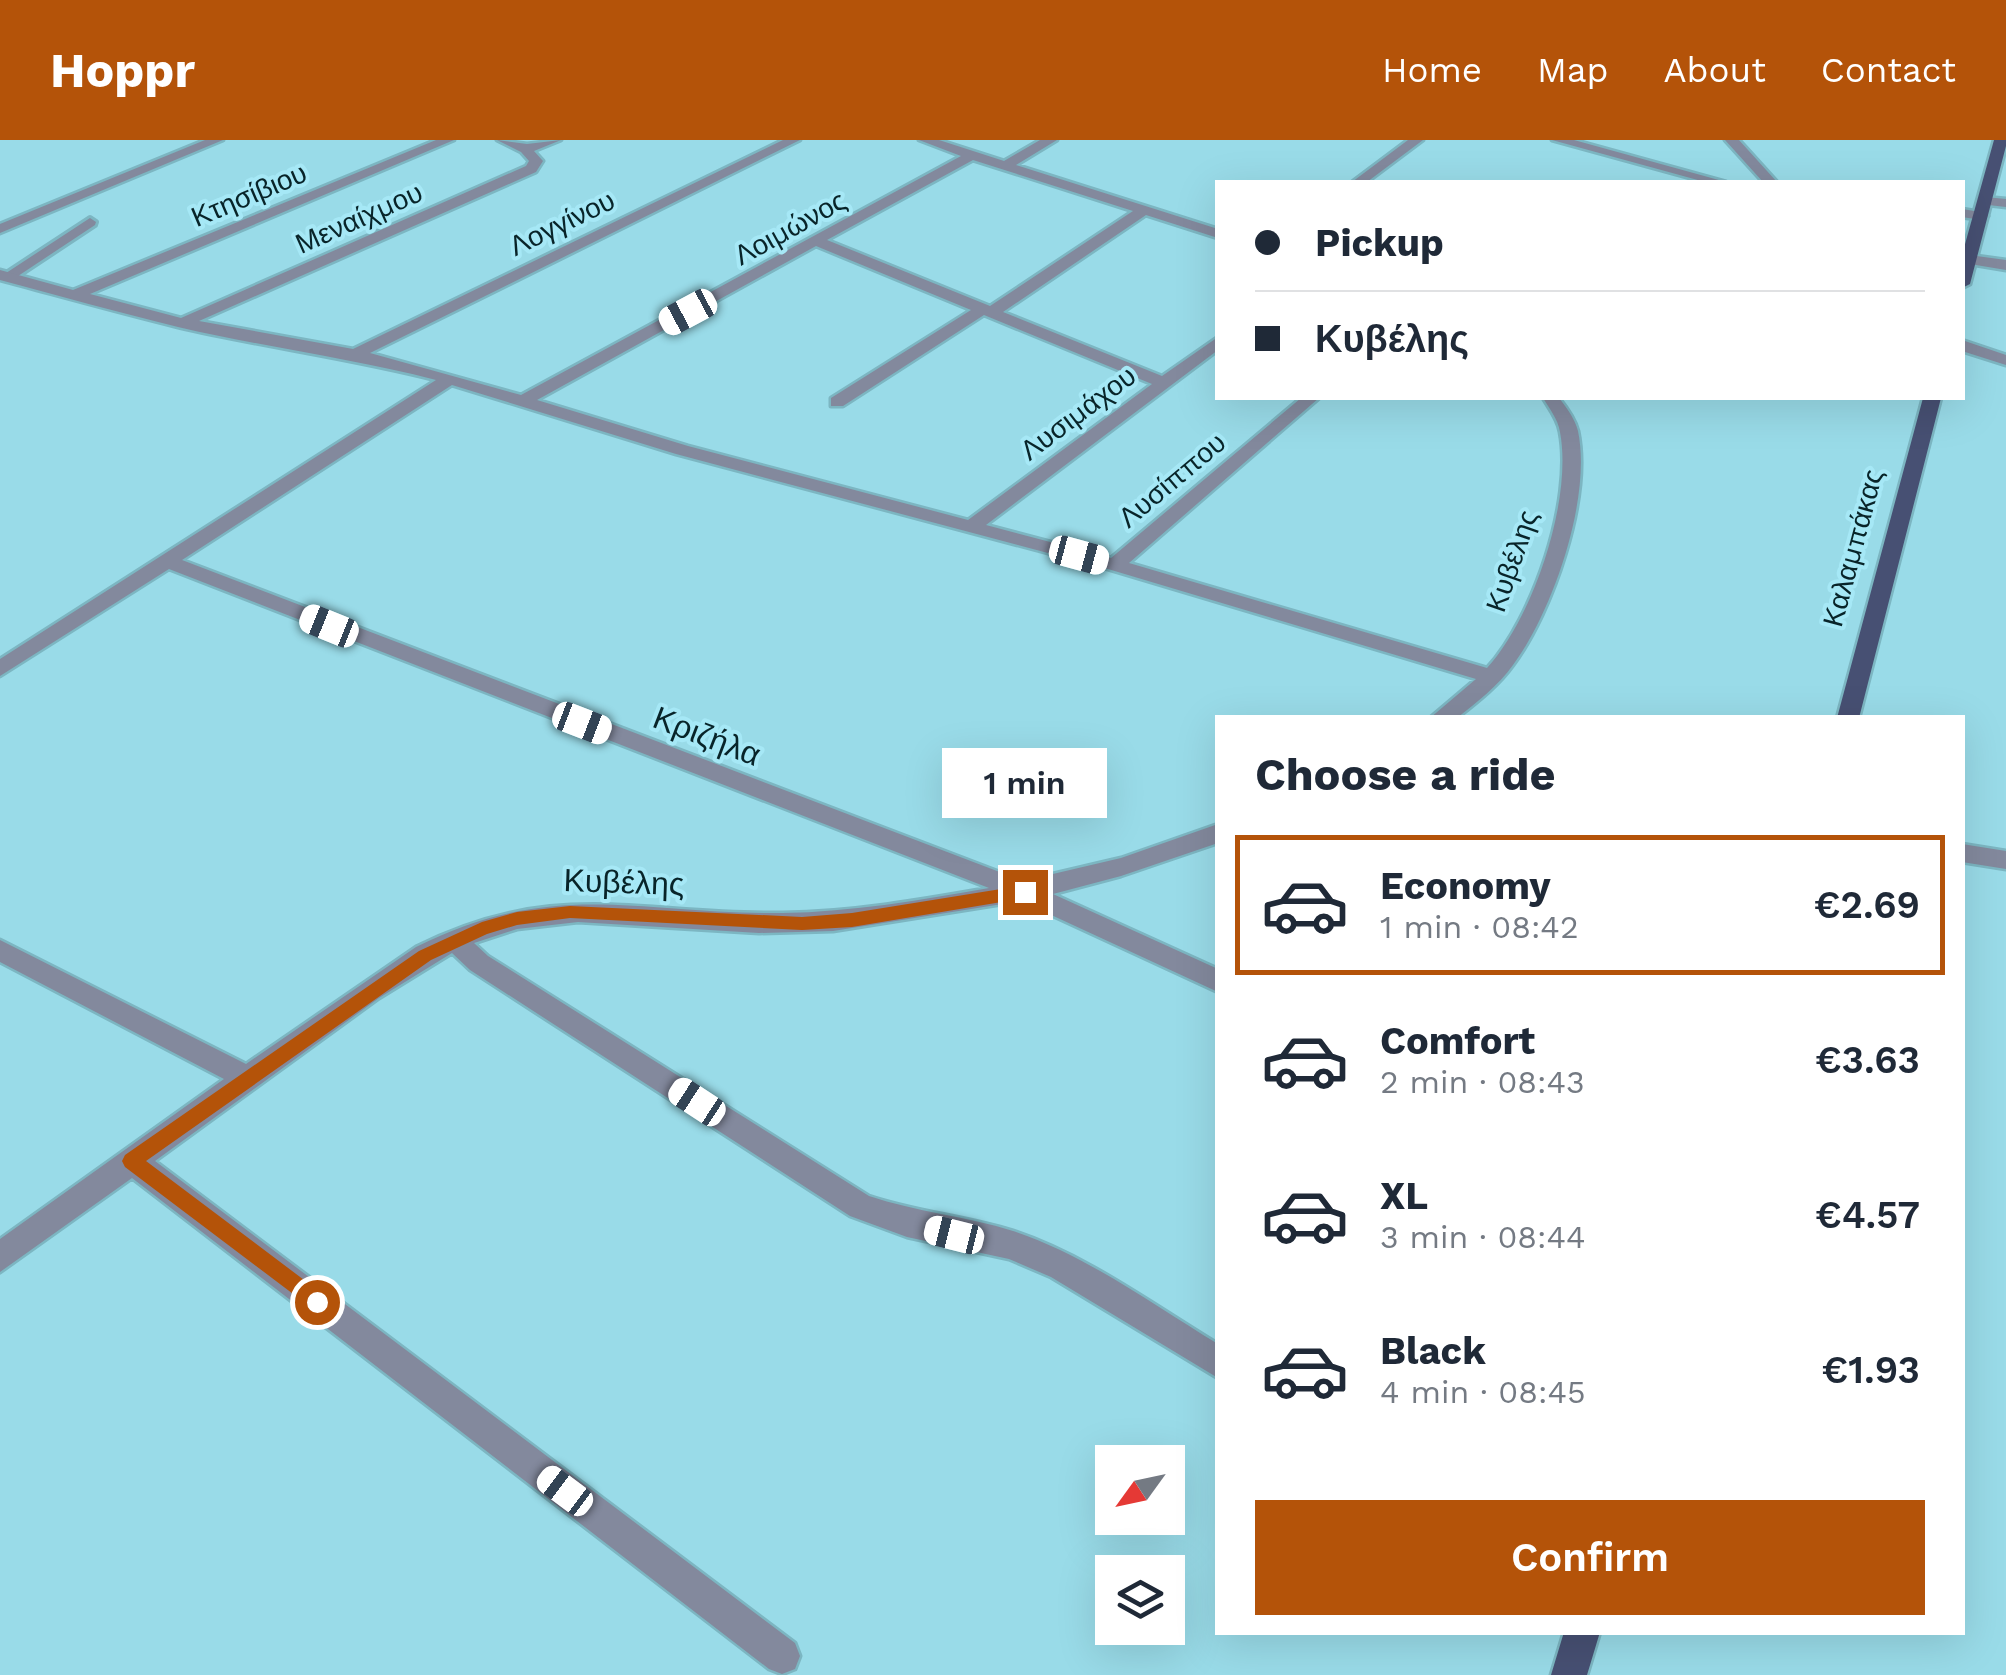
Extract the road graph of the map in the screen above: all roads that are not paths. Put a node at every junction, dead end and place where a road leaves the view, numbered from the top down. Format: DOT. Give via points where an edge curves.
graph roads {
  1 [pos="216,140"];
  2 [pos="447,140"];
  3 [pos="504,140"];
  4 [pos="554,140"];
  5 [pos="793,140"];
  6 [pos="926,140"];
  7 [pos="1050,140"];
  8 [pos="1416,140"];
  9 [pos="1558,140"];
  10 [pos="1732,140"];
  11 [pos="2001,140"];
  12 [pos="526,149"];
  13 [pos="972,155"];
  14 [pos="1004,166"];
  15 [pos="1362,180"];
  16 [pos="1711,180"];
  17 [pos="1768,180"];
  18 [pos="2006,203"];
  19 [pos="1983,208"];
  20 [pos="1144,210"];
  21 [pos="1965,212"];
  22 [pos="90,222"];
  23 [pos="0,229"];
  24 [pos="1215,233"];
  25 [pos="818,242"];
  26 [pos="1968,260"];
  27 [pos="2006,265"];
  28 [pos="1965,272"];
  29 [pos="4,276"];
  30 [pos="71,296"];
  31 [pos="987,311"];
  32 [pos="182,324"];
  33 [pos="1215,344"];
  34 [pos="1965,345"];
  35 [pos="355,354"];
  36 [pos="2006,360"];
  37 [pos="450,379"];
  38 [pos="1164,383"];
  39 [pos="526,400"];
  40 [pos="1310,400"];
  41 [pos="1552,400"];
  42 [pos="1930,400"];
  43 [pos="837,402"];
  44 [pos="971,527"];
  45 [pos="168,562"];
  46 [pos="1115,565"];
  47 [pos="0,669"];
  48 [pos="1492,677"];
  49 [pos="1445,715"];
  50 [pos="1849,715"];
  51 [pos="1215,834"];
  52 [pos="1965,853"];
  53 [pos="2006,860"];
  54 [pos="1025,892"];
  55 [pos="454,939"];
  56 [pos="0,950"];
  57 [pos="1215,980"];
  58 [pos="248,1078"];
  59 [pos="132,1161"];
  60 [pos="0,1258"];
  61 [pos="1215,1360"];
  62 [pos="1581,1635"];
  63 [pos="782,1656"];
  64 [pos="1570,1675"];
  1 -- 23 [label="street"];
  2 -- 30 [label="street, Κτησίβιου"];
  3 -- 12 [label="street"];
  4 -- 12 [label="street"];
  5 -- 35 [label="street, Λογγίνου"];
  6 -- 13 [label="street"];
  7 -- 14 [label="street"];
  8 -- 15 [label="street"];
  9 -- 16 [label="street"];
  10 -- 17 [label="street"];
  11 -- 19 [label="main road"];
  12 -- 32 [label="street, Μεναίχμου" via="536,161 531,169"];
  13 -- 14 [label="street"];
  13 -- 25 [label="street, Λοιμώνος"];
  14 -- 20 [label="street"];
  18 -- 19 [label="street"];
  19 -- 21 [label="street"];
  19 -- 26 [label="main road"];
  20 -- 24 [label="street"];
  20 -- 31 [label="street"];
  22 -- 29 [label="lane"];
  25 -- 31 [label="street"];
  25 -- 39 [label="street, Λοιμώνος"];
  26 -- 27 [label="street"];
  26 -- 28 [label="main road"];
  29 -- 30 [label="street"];
  30 -- 32 [label="street"];
  31 -- 38 [label="street"];
  31 -- 43 [label="street"];
  32 -- 35 [label="street"];
  33 -- 38 [label="street, Λυσιμάχου"];
  34 -- 36 [label="street"];
  35 -- 37 [label="street"];
  37 -- 39 [label="street"];
  37 -- 45 [label="street"];
  38 -- 44 [label="street, Λυσιμάχου"];
  39 -- 44 [label="street" via="682,450"];
  40 -- 46 [label="street, Λυσίππου"];
  41 -- 48 [label="street, Κυβέλης" via="1570,437 1558,544 1513,651"];
  42 -- 50 [label="main road, Καλαμπάκας"];
  44 -- 46 [label="street"];
  45 -- 47 [label="street"];
  45 -- 54 [label="street, Κριζήλα"];
  46 -- 48 [label="street"];
  48 -- 49 [label="street, Κυβέλης"];
  51 -- 54 [label="street, Κυβέλης"];
  52 -- 53 [label="street"];
  54 -- 55 [label="street, Κυβέλης" via="802,924 570,912 517,919"];
  54 -- 57 [label="street, Κριζήλα"];
  55 -- 58 [label="street, Κυβέλης"];
  55 -- 61 [label="street" via="479,963 860,1206 1011,1245 1062,1267"];
  56 -- 58 [label="street"];
  58 -- 59 [label="street, Κυβέλης"];
  59 -- 60 [label="street, Κυβέλης"];
  59 -- 63 [label="street"];
  62 -- 64 [label="main road"];
}
